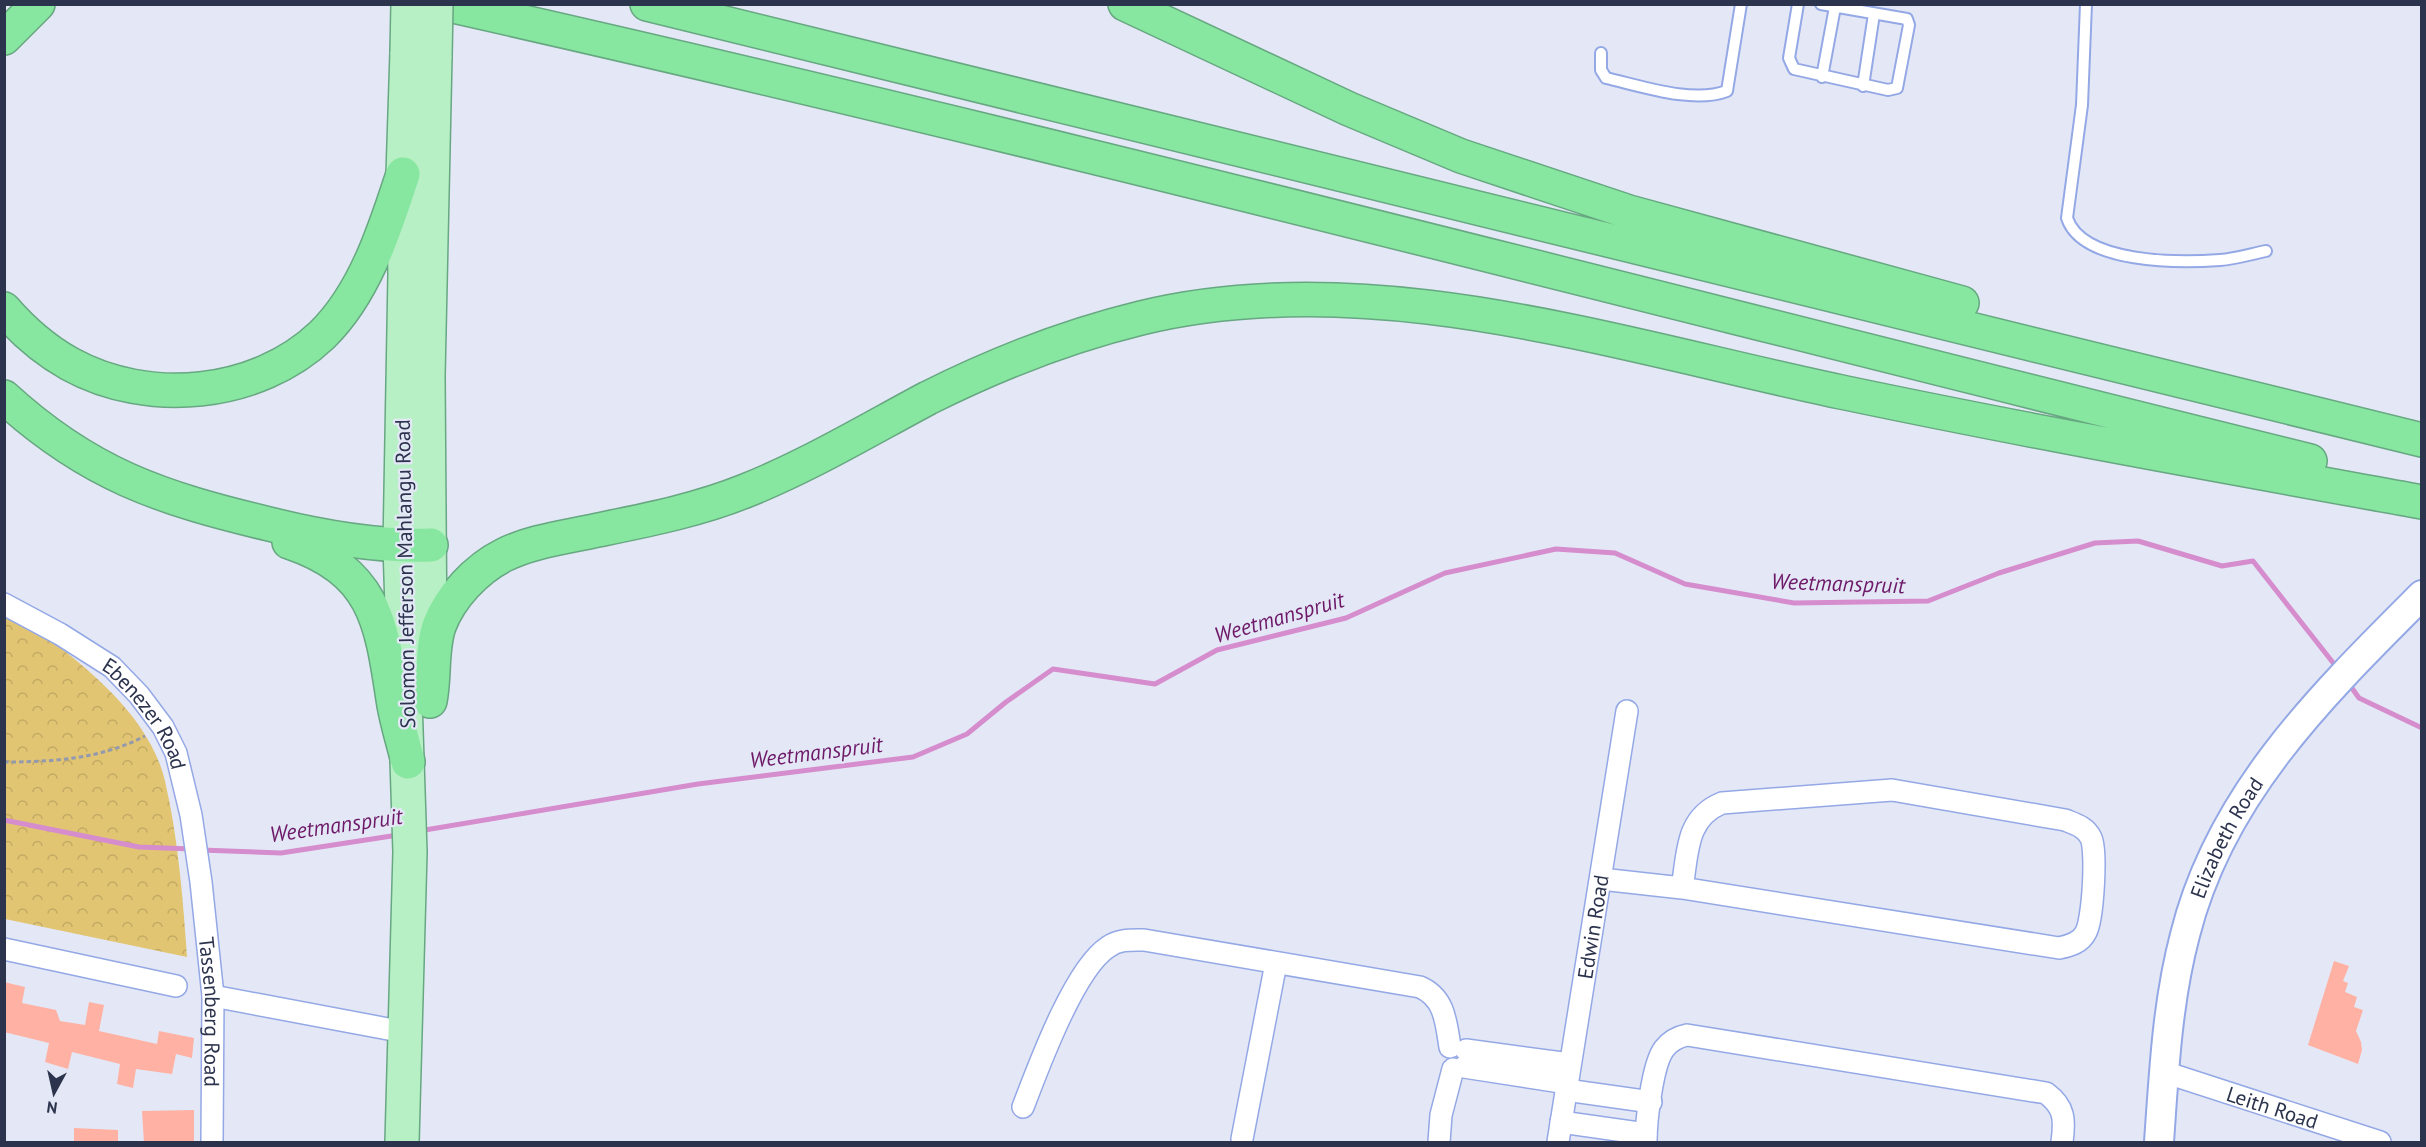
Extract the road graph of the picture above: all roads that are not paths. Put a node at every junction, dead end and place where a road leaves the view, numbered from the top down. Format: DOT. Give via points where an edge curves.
graph roads {
  1 [pos="38,4"];
  2 [pos="399,4"];
  3 [pos="408,4"];
  4 [pos="436,4"];
  5 [pos="444,4"];
  6 [pos="647,4"];
  7 [pos="1125,4"];
  8 [pos="1740,4"];
  9 [pos="1798,4"];
  10 [pos="1821,4"];
  11 [pos="2086,4"];
  12 [pos="1835,7"];
  13 [pos="1874,14"];
  14 [pos="4,38"];
  15 [pos="1601,53"];
  16 [pos="421,54"];
  17 [pos="677,56"];
  18 [pos="1822,77"];
  19 [pos="1863,86"];
  20 [pos="403,174"];
  21 [pos="2266,251"];
  22 [pos="4,309"];
  23 [pos="2216,390"];
  24 [pos="4,397"];
  25 [pos="2421,440"];
  26 [pos="2421,489"];
  27 [pos="2421,502"];
  28 [pos="192,505"];
  29 [pos="416,546"];
  30 [pos="2421,595"];
  31 [pos="4,604"];
  32 [pos="430,701"];
  33 [pos="1626,711"];
  34 [pos="415,771"];
  35 [pos="418,852"];
  36 [pos="1601,879"];
  37 [pos="201,882"];
  38 [pos="1682,888"];
  39 [pos="4,949"];
  40 [pos="1276,963"];
  41 [pos="176,986"];
  42 [pos="213,996"];
  43 [pos="404,1032"];
  44 [pos="1458,1058"];
  45 [pos="2164,1072"];
  46 [pos="1568,1079"];
  47 [pos="1651,1102"];
  48 [pos="1023,1107"];
  49 [pos="1561,1122"];
  50 [pos="1646,1138"];
  51 [pos="1242,1139"];
  52 [pos="212,1143"];
  53 [pos="402,1143"];
  54 [pos="424,1143"];
  55 [pos="1439,1143"];
  56 [pos="1558,1143"];
  57 [pos="2062,1143"];
  58 [pos="2159,1143"];
  59 [pos="2380,1143"];
  1 -- 14 [label="highway"];
  2 -- 17 [label="highway" via="602,50 635,56"];
  3 -- 16 [label="main road, Solomon Jefferson Mahlangu Road, bridge"];
  4 -- 16 [label="main road, Solomon Jefferson Mahlangu Road, bridge"];
  5 -- 17 [label="highway"];
  6 -- 23 [label="highway"];
  7 -- 23 [label="highway" via="1349,109 1461,156 1629,212 2104,346"];
  8 -- 15 [label="lane" via="1727,91 1711,97 1606,78 1601,70"];
  9 -- 18 [label="lane" via="1790,64 1794,69"];
  10 -- 12 [label="lane"];
  11 -- 21 [label="lane" via="2082,105 2067,218 2071,230 2097,246 2152,261 2222,260"];
  12 -- 13 [label="lane"];
  12 -- 18 [label="lane"];
  13 -- 19 [label="lane"];
  13 -- 19 [label="lane" via="1907,19 1909,26 1897,88"];
  16 -- 20 [label="main road, Solomon Jefferson Mahlangu Road"];
  16 -- 29 [label="main road, Solomon Jefferson Mahlangu Road" via="429,376"];
  17 -- 26 [label="highway"];
  18 -- 19 [label="lane"];
  20 -- 22 [label="highway" via="387,223 338,316 295,355 247,379 196,390 142,388 102,378 48,351"];
  20 -- 29 [label="main road, Solomon Jefferson Mahlangu Road"];
  23 -- 25 [label="highway"];
  24 -- 28 [label="highway" via="76,453 113,474"];
  27 -- 32 [label="highway" via="1987,423 1476,313 1357,301 1286,299 1210,305 1144,317 1031,352 746,491 502,556 473,577 446,612 436,640"];
  28 -- 29 [label="highway" via="310,534"];
  28 -- 34 [label="highway" via="321,555 357,583 382,630 393,701"];
  29 -- 32 [label="main road, Solomon Jefferson Mahlangu Road"];
  29 -- 34 [label="main road, Solomon Jefferson Mahlangu Road"];
  30 -- 45 [label="street, Elizabeth Road" via="2316,702 2260,772 2234,814 2198,893 2176,974"];
  31 -- 37 [label="street, Ebenezer Road" via="112,667 163,727 177,753"];
  32 -- 34 [label="main road, Solomon Jefferson Mahlangu Road"];
  33 -- 36 [label="street, Edwin Road"];
  34 -- 35 [label="main road, Solomon Jefferson Mahlangu Road"];
  35 -- 43 [label="main road, Solomon Jefferson Mahlangu Road"];
  35 -- 54 [label="main road, Solomon Jefferson Mahlangu Road"];
  36 -- 38 [label="street"];
  36 -- 46 [label="street, Edwin Road"];
  37 -- 42 [label="street, Tassenberg Road"];
  38 -- 38 [label="street" via="2059,948 2078,942 2086,932 2094,849 2085,829 2065,820 1892,790 1722,803 1700,816 1694,827"];
  39 -- 41 [label="street"];
  40 -- 44 [label="street" via="1428,990 1440,1002"];
  40 -- 48 [label="street" via="1144,940 1118,941 1107,947 1081,979 1044,1050"];
  40 -- 51 [label="street"];
  42 -- 43 [label="street"];
  42 -- 52 [label="street, Tassenberg Road"];
  43 -- 53 [label="main road, Solomon Jefferson Mahlangu Road"];
  44 -- 46 [label="street"];
  44 -- 55 [label="street" via="1441,1115"];
  45 -- 58 [label="street, Elizabeth Road"];
  45 -- 59 [label="street, Leith Road"];
  46 -- 47 [label="street"];
  46 -- 49 [label="street, Edwin Road"];
  47 -- 50 [label="street"];
  47 -- 57 [label="street" via="1662,1051 1676,1037 1687,1035 2046,1093 2063,1111"];
  49 -- 50 [label="street"];
  49 -- 56 [label="street, Edwin Road"];
}
